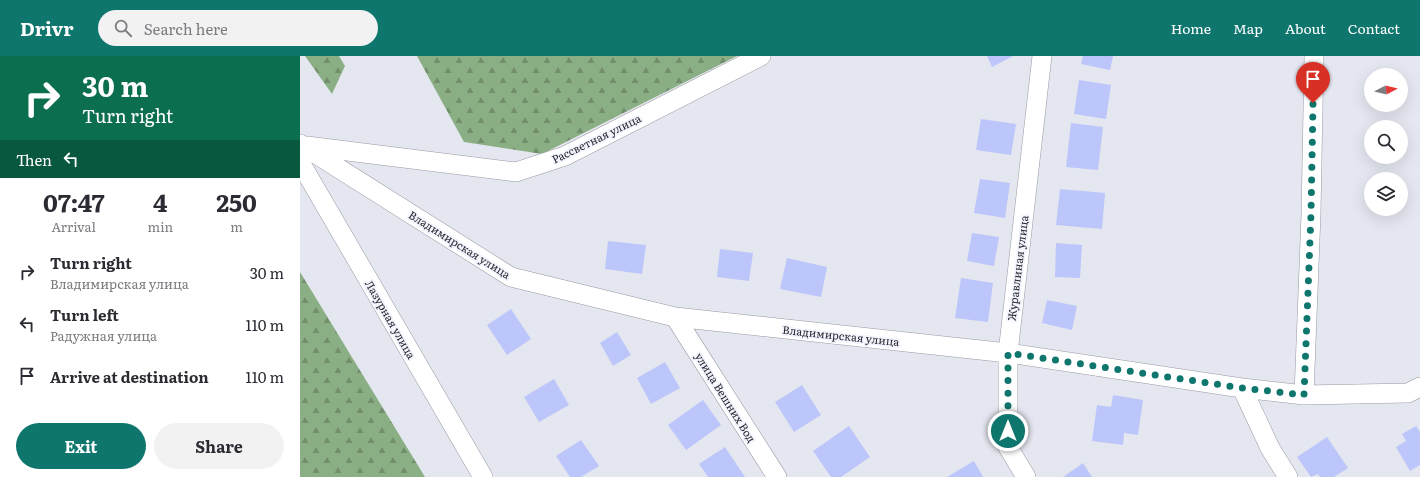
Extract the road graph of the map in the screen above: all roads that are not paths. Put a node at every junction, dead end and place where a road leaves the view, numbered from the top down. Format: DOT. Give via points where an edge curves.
graph roads {
  1 [pos="760,56"];
  2 [pos="1042,56"];
  3 [pos="1314,56"];
  4 [pos="300,150"];
  5 [pos="675,317"];
  6 [pos="1008,353"];
  7 [pos="1420,387"];
  8 [pos="1242,388"];
  9 [pos="1304,395"];
  10 [pos="482,477"];
  11 [pos="777,477"];
  12 [pos="1026,477"];
  13 [pos="1288,477"];
  1 -- 4 [label="street, Рассветная улица" via="565,156 516,172"];
  2 -- 6 [label="street, Журавлиная улица"];
  3 -- 9 [label="street"];
  4 -- 5 [label="street, Владимирская улица" via="511,277"];
  4 -- 10 [label="street, Лазурная улица"];
  5 -- 6 [label="street, Владимирская улица"];
  5 -- 11 [label="street, улица Вешних Вод"];
  6 -- 8 [label="street, Владимирская улица"];
  6 -- 12 [label="street, Журавлиная улица" via="1008,446"];
  7 -- 9 [label="street, Владимирская улица" via="1408,393"];
  8 -- 9 [label="street, Владимирская улица"];
  8 -- 13 [label="street" via="1270,448"];
}
